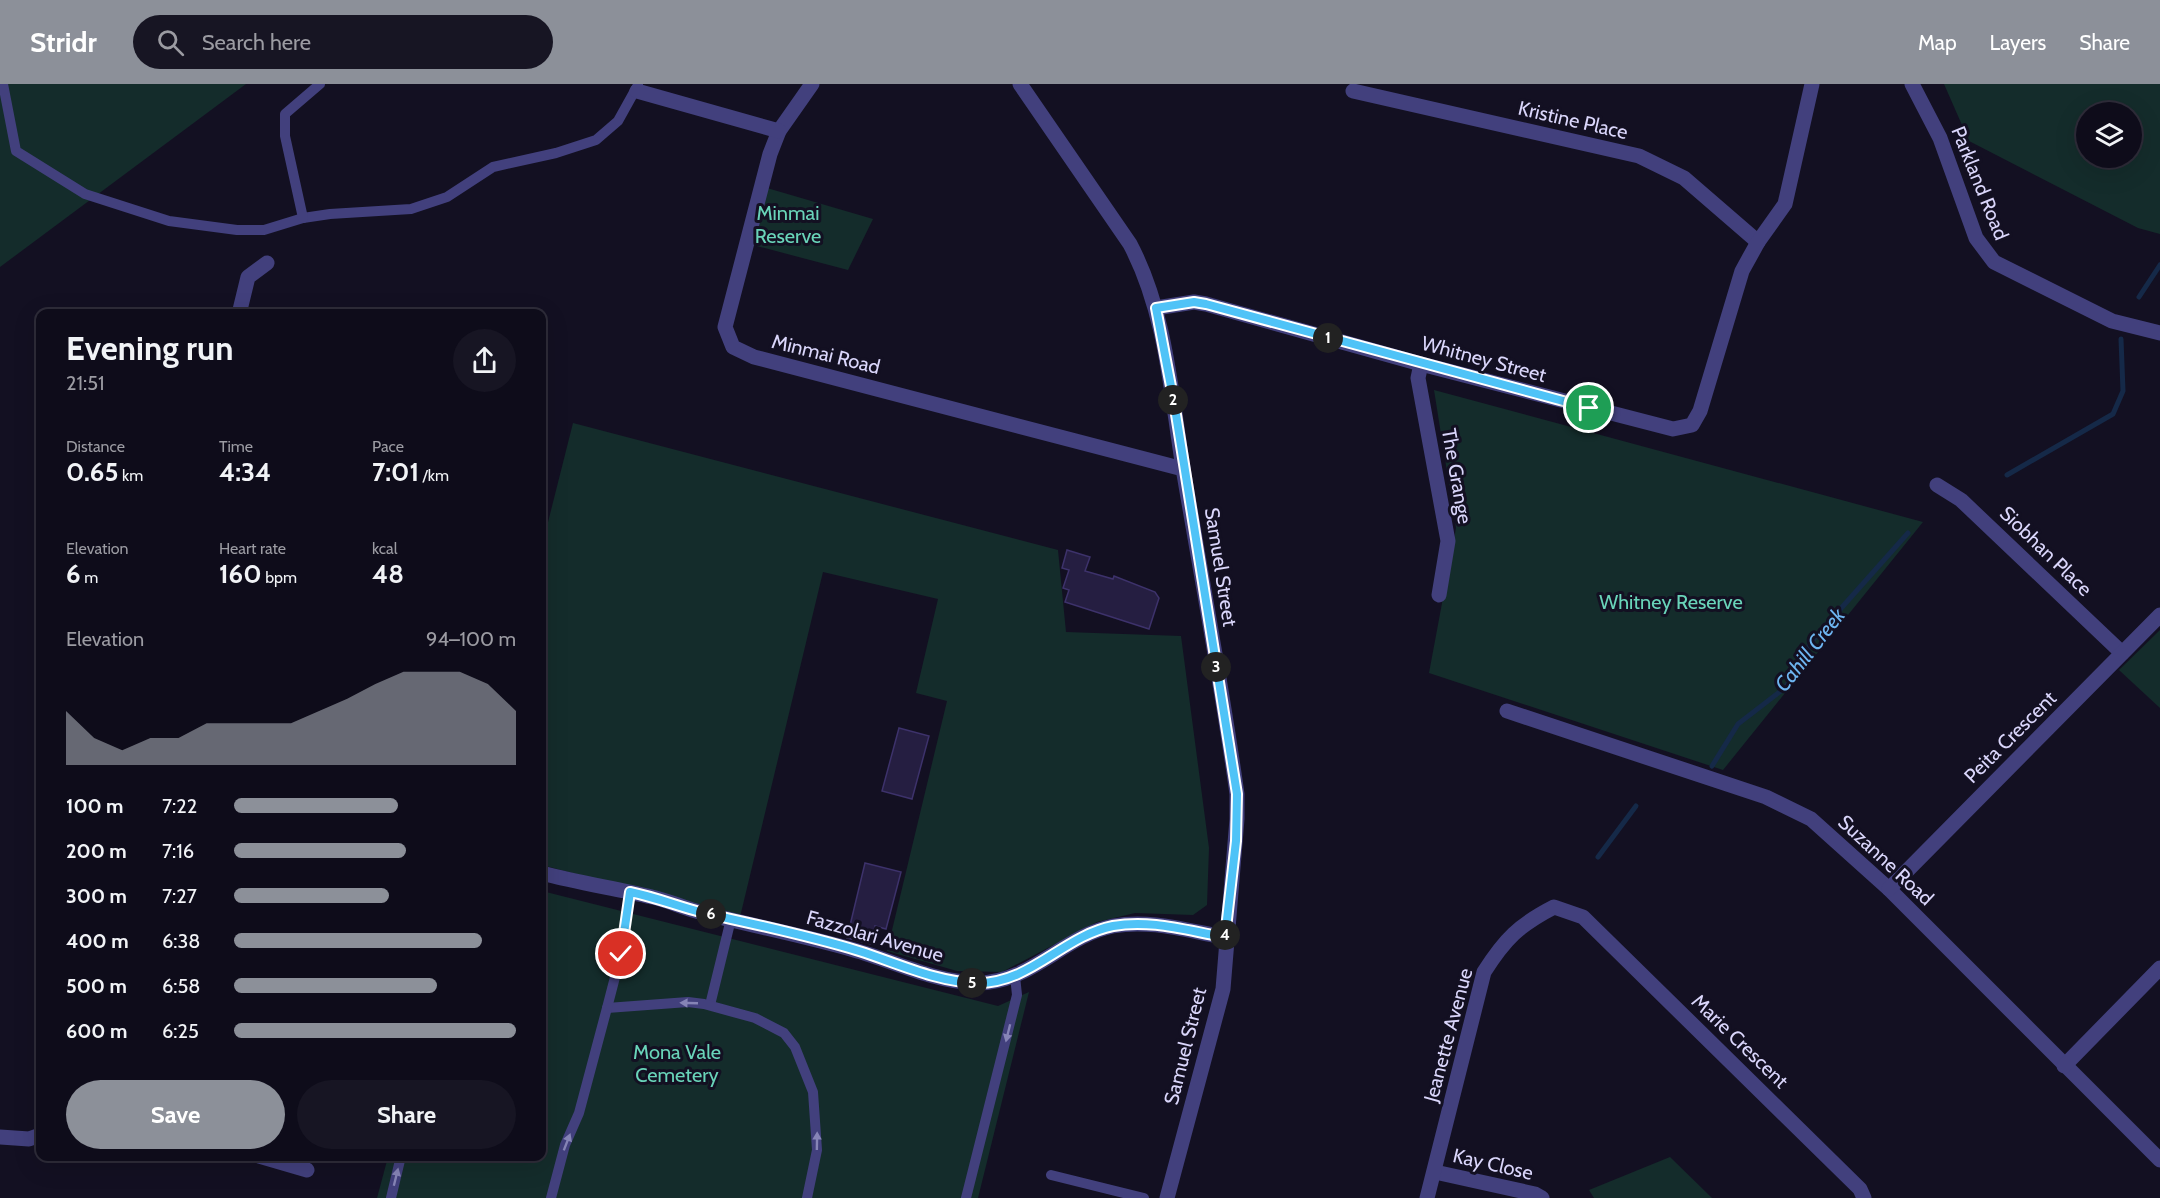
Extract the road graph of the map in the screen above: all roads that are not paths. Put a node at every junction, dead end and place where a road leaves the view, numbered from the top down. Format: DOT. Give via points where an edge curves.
graph roads {
  1 [pos="3,84"];
  2 [pos="320,84"];
  3 [pos="812,84"];
  4 [pos="1020,84"];
  5 [pos="1812,84"];
  6 [pos="1912,84"];
  7 [pos="638,88"];
  8 [pos="1353,91"];
  9 [pos="779,131"];
  10 [pos="303,218"];
  11 [pos="1758,242"];
  12 [pos="267,264"];
  13 [pos="1156,308"];
  14 [pos="240,309"];
  15 [pos="2160,333"];
  16 [pos="1421,364"];
  17 [pos="1183,468"];
  18 [pos="1937,485"];
  19 [pos="1439,595"];
  20 [pos="2160,615"];
  21 [pos="2122,653"];
  22 [pos="1507,711"];
  23 [pos="546,874"];
  24 [pos="1889,889"];
  25 [pos="630,892"];
  26 [pos="1584,917"];
  27 [pos="731,919"];
  28 [pos="1225,937"];
  29 [pos="2160,968"];
  30 [pos="1015,975"];
  31 [pos="710,1005"];
  32 [pos="607,1008"];
  33 [pos="2064,1065"];
  34 [pos="0,1137"];
  35 [pos="36,1137"];
  36 [pos="2160,1160"];
  37 [pos="283,1161"];
  38 [pos="400,1161"];
  39 [pos="307,1170"];
  40 [pos="1435,1172"];
  41 [pos="1052,1175"];
  42 [pos="391,1198"];
  43 [pos="551,1198"];
  44 [pos="807,1198"];
  45 [pos="966,1198"];
  46 [pos="1144,1198"];
  47 [pos="1167,1198"];
  48 [pos="1427,1198"];
  49 [pos="1542,1198"];
  50 [pos="1864,1198"];
  1 -- 10 [label="lane" via="16,151 86,194 169,220 237,230 264,230"];
  2 -- 10 [label="lane" via="285,114 285,136"];
  3 -- 9 [label="street, Minmai Road"];
  4 -- 13 [label="street, Samuel Street" via="1130,244 1144,270"];
  5 -- 11 [label="street, Whitney Street" via="1785,204"];
  6 -- 15 [label="street, Parkland Road" via="1940,138 1976,238 1994,262 2112,321"];
  7 -- 9 [label="street"];
  7 -- 10 [label="lane" via="618,121 596,140 493,167 447,197 411,209"];
  8 -- 11 [label="street, Kristine Place" via="1639,156 1684,178"];
  9 -- 17 [label="street, Minmai Road" via="725,327 733,347 754,357"];
  11 -- 16 [label="street, Whitney Street" via="1742,271 1700,411 1692,425 1673,429"];
  12 -- 14 [label="street" via="248,278"];
  13 -- 16 [label="street, Whitney Street" via="1206,304"];
  13 -- 17 [label="street, Samuel Street"];
  16 -- 19 [label="street, The Grange" via="1418,378 1448,541"];
  17 -- 28 [label="street, Samuel Street" via="1237,794 1237,830"];
  18 -- 21 [label="street, Siobhan Place" via="1961,500"];
  20 -- 21 [label="street, Peita Crescent"];
  21 -- 24 [label="street, Peita Crescent"];
  22 -- 24 [label="street, Suzanne Road" via="1766,797 1811,819"];
  23 -- 25 [label="street, Fazzolari Avenue" via="586,886"];
  24 -- 33 [label="street, Suzanne Road"];
  25 -- 27 [label="street, Fazzolari Avenue"];
  25 -- 32 [label="lane" via="621,954"];
  26 -- 40 [label="street, Jeanette Avenue" via="1554,907 1525,922 1502,943 1484,972"];
  26 -- 50 [label="street, Marie Crescent" via="1860,1189"];
  27 -- 30 [label="street, Fazzolari Avenue" via="856,950 957,981 978,983"];
  27 -- 31 [label="lane"];
  28 -- 30 [label="street, Fazzolari Avenue" via="1141,923 1112,926 1089,934"];
  28 -- 47 [label="street, Samuel Street" via="1219,1008"];
  29 -- 33 [label="street"];
  30 -- 45 [label="lane, one-way" via="1017,995"];
  31 -- 32 [label="lane, one-way" via="688,1002"];
  44 -- 31 [label="lane, one-way" via="817,1150 817,1124 813,1092 795,1047 784,1033 755,1018"];
  43 -- 32 [label="lane, one-way"];
  33 -- 36 [label="street, Suzanne Road"];
  34 -- 35 [label="street"];
  37 -- 39 [label="street"];
  42 -- 38 [label="lane, one-way"];
  40 -- 48 [label="street, Jeanette Avenue"];
  40 -- 49 [label="street, Kay Close"];
  41 -- 46 [label="lane"];
}
